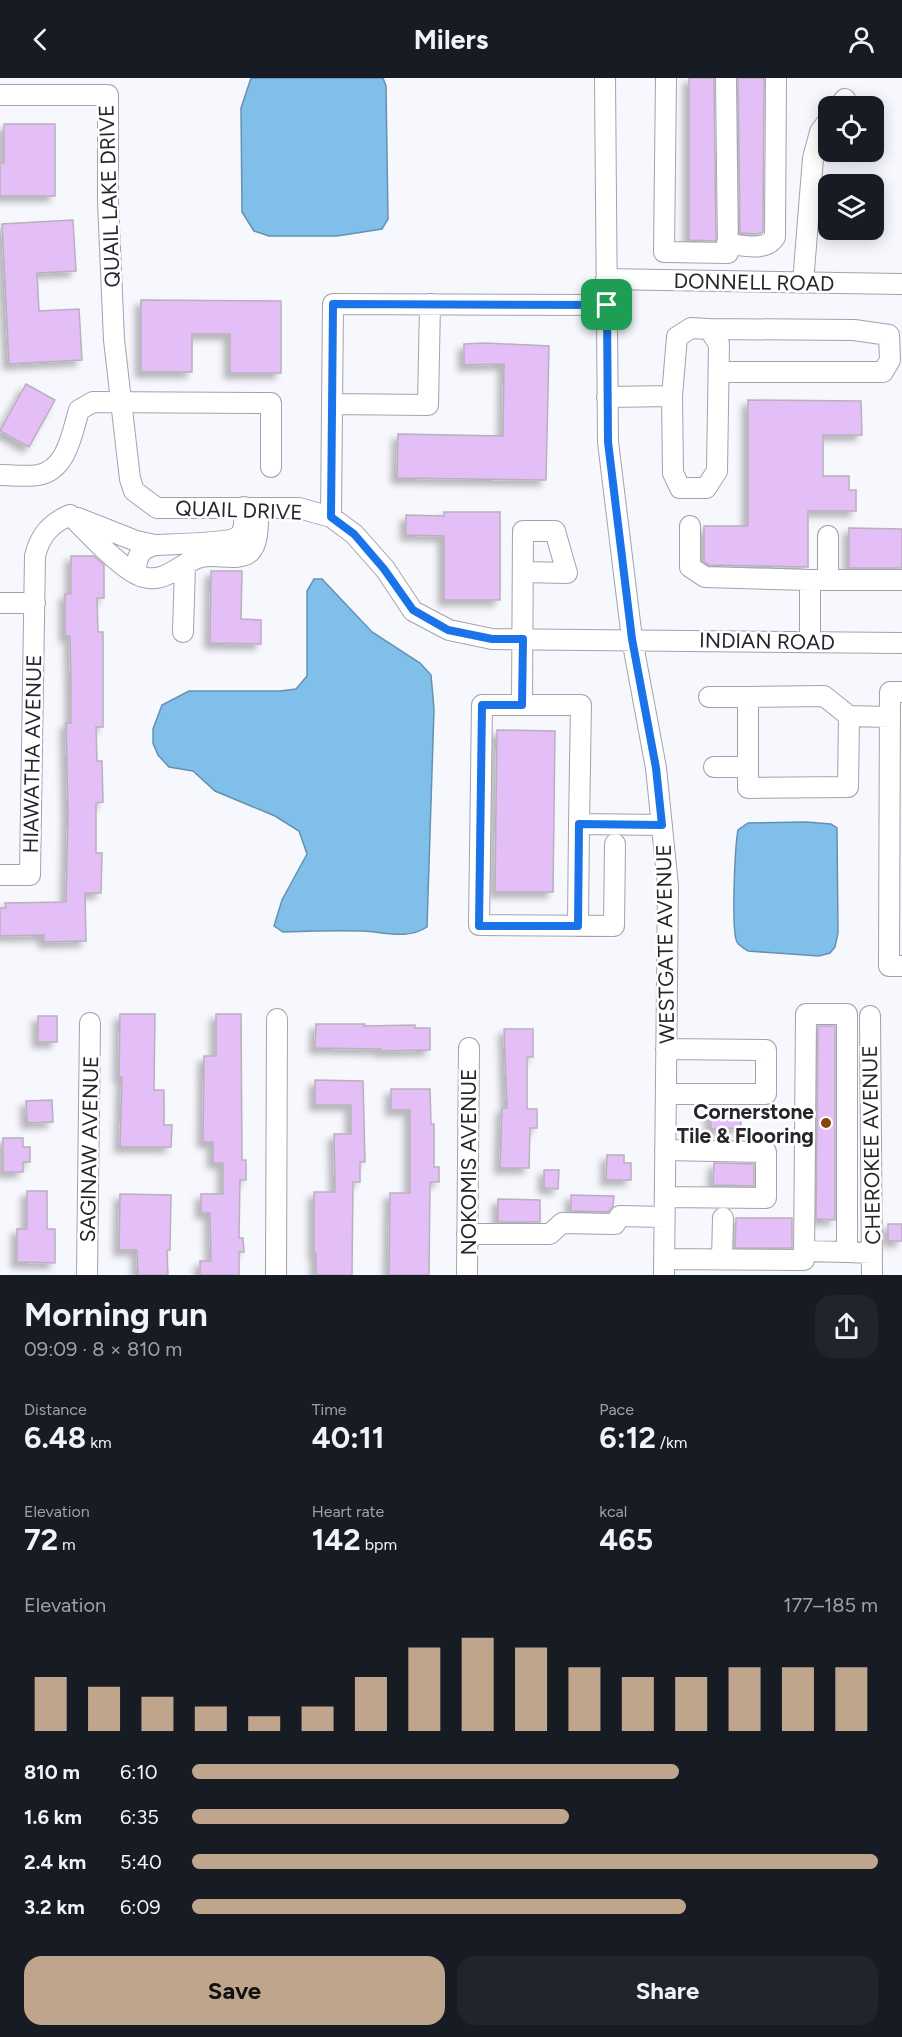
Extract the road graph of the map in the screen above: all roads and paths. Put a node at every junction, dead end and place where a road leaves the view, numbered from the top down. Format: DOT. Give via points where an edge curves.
graph roads {
  1 [pos="605,78"];
  2 [pos="666,78"];
  3 [pos="726,78"];
  4 [pos="776,78"];
  5 [pos="0,95"];
  6 [pos="818,139"];
  7 [pos="728,248"];
  8 [pos="606,279"];
  9 [pos="727,281"];
  10 [pos="803,283"];
  11 [pos="902,284"];
  12 [pos="430,304"];
  13 [pos="607,305"];
  14 [pos="709,329"];
  15 [pos="719,372"];
  16 [pos="672,396"];
  17 [pos="608,397"];
  18 [pos="121,402"];
  19 [pos="332,404"];
  20 [pos="271,467"];
  21 [pos="0,475"];
  22 [pos="157,508"];
  23 [pos="251,508"];
  24 [pos="70,515"];
  25 [pos="331,517"];
  26 [pos="690,526"];
  27 [pos="828,536"];
  28 [pos="155,545"];
  29 [pos="185,565"];
  30 [pos="523,572"];
  31 [pos="136,574"];
  32 [pos="819,580"];
  33 [pos="902,580"];
  34 [pos="0,603"];
  35 [pos="35,603"];
  36 [pos="183,632"];
  37 [pos="523,639"];
  38 [pos="632,639"];
  39 [pos="810,642"];
  40 [pos="902,643"];
  41 [pos="902,692"];
  42 [pos="748,697"];
  43 [pos="709,698"];
  44 [pos="522,705"];
  45 [pos="849,716"];
  46 [pos="890,717"];
  47 [pos="714,767"];
  48 [pos="748,767"];
  49 [pos="896,778"];
  50 [pos="579,824"];
  51 [pos="662,825"];
  52 [pos="615,844"];
  53 [pos="0,875"];
  54 [pos="578,926"];
  55 [pos="902,966"];
  56 [pos="870,1016"];
  57 [pos="277,1019"];
  58 [pos="90,1023"];
  59 [pos="469,1048"];
  60 [pos="666,1049"];
  61 [pos="666,1094"];
  62 [pos="665,1150"];
  63 [pos="665,1197"];
  64 [pos="664,1217"];
  65 [pos="723,1218"];
  66 [pos="467,1234"];
  67 [pos="847,1252"];
  68 [pos="872,1253"];
  69 [pos="722,1260"];
  70 [pos="796,1262"];
  71 [pos="664,1267"];
  72 [pos="87,1275"];
  73 [pos="276,1275"];
  74 [pos="467,1275"];
  75 [pos="872,1275"];
  1 -- 8 [label="street, WESTGATE AVENUE"];
  2 -- 7 [label="street" via="664,252"];
  3 -- 7 [label="street"];
  4 -- 7 [label="street" via="775,237 764,246"];
  5 -- 18 [label="street, QUAIL LAKE DRIVE" via="108,95 108,202"];
  6 -- 10 [label="street" via="813,158"];
  7 -- 9 [label="street"];
  8 -- 9 [label="street, DONNELL ROAD"];
  8 -- 13 [label="street, WESTGATE AVENUE"];
  9 -- 10 [label="street, DONNELL ROAD"];
  10 -- 11 [label="street, DONNELL ROAD"];
  12 -- 13 [label="street"];
  12 -- 19 [label="street" via="333,304"];
  12 -- 19 [label="street" via="428,405"];
  13 -- 17 [label="street, WESTGATE AVENUE"];
  14 -- 15 [label="street" via="719,344"];
  14 -- 15 [label="street" via="854,330 889,335 890,360 883,372"];
  14 -- 16 [label="street" via="691,328 676,337"];
  15 -- 16 [label="street" via="717,471 706,488 680,488 673,473"];
  16 -- 17 [label="street"];
  17 -- 38 [label="street, WESTGATE AVENUE" via="608,442"];
  18 -- 20 [label="street" via="271,403"];
  18 -- 21 [label="street" via="93,402 79,410 66,452 56,467 39,475"];
  18 -- 22 [label="street, QUAIL LAKE DRIVE" via="134,491"];
  19 -- 25 [label="street"];
  22 -- 23 [label="street, QUAIL DRIVE"];
  23 -- 25 [label="street, QUAIL DRIVE" via="299,508"];
  23 -- 28 [label="street" via="236,539"];
  23 -- 29 [label="street" via="256,540 248,554 207,555"];
  24 -- 28 [label="street"];
  24 -- 31 [label="street"];
  24 -- 35 [label="street" via="50,526 38,545"];
  25 -- 37 [label="street, QUAIL DRIVE" via="354,534 377,560 413,610 448,630 492,639"];
  26 -- 32 [label="street" via="690,567 705,577"];
  27 -- 32 [label="street"];
  28 -- 31 [label="street" via="140,551"];
  29 -- 31 [label="street" via="154,579"];
  29 -- 36 [label="street"];
  30 -- 37 [label="street"];
  32 -- 33 [label="street"];
  32 -- 39 [label="street"];
  34 -- 35 [label="street"];
  35 -- 53 [label="street, HIAWATHA AVENUE" via="30,875"];
  37 -- 38 [label="street, QUAIL DRIVE"];
  37 -- 44 [label="street"];
  38 -- 39 [label="street, INDIAN ROAD"];
  38 -- 51 [label="street, WESTGATE AVENUE" via="656,768"];
  39 -- 40 [label="street, INDIAN ROAD"];
  41 -- 46 [label="street" via="890,692"];
  42 -- 43 [label="street"];
  42 -- 45 [label="street" via="824,696"];
  42 -- 48 [label="street"];
  44 -- 50 [label="street" via="581,705"];
  44 -- 54 [label="street" via="482,705 479,926"];
  45 -- 46 [label="street"];
  45 -- 48 [label="street" via="848,787 748,788"];
  46 -- 49 [label="street"];
  47 -- 48 [label="street"];
  49 -- 55 [label="street" via="889,966"];
  50 -- 51 [label="street"];
  50 -- 54 [label="street"];
  51 -- 60 [label="street, WESTGATE AVENUE" via="668,886"];
  52 -- 54 [label="street" via="614,926"];
  56 -- 68 [label="street, CHEROKEE AVENUE"];
  57 -- 73 [label="street"];
  58 -- 72 [label="street, SAGINAW AVENUE"];
  59 -- 66 [label="street, NOKOMIS AVENUE"];
  60 -- 61 [label="street, WESTGATE AVENUE"];
  60 -- 61 [label="street" via="766,1050 766,1094"];
  61 -- 62 [label="street, WESTGATE AVENUE"];
  62 -- 63 [label="street, WESTGATE AVENUE"];
  62 -- 63 [label="street" via="766,1152 766,1198"];
  63 -- 64 [label="street, WESTGATE AVENUE"];
  64 -- 66 [label="street" via="620,1216 615,1224 562,1223 550,1234"];
  64 -- 71 [label="street, WESTGATE AVENUE"];
  65 -- 69 [label="street"];
  66 -- 74 [label="street, NOKOMIS AVENUE"];
  67 -- 68 [label="street"];
  67 -- 70 [label="street"];
  67 -- 70 [label="street" via="847,1014 806,1014"];
  68 -- 75 [label="street, CHEROKEE AVENUE"];
  69 -- 70 [label="street"];
  69 -- 71 [label="street"];
}
